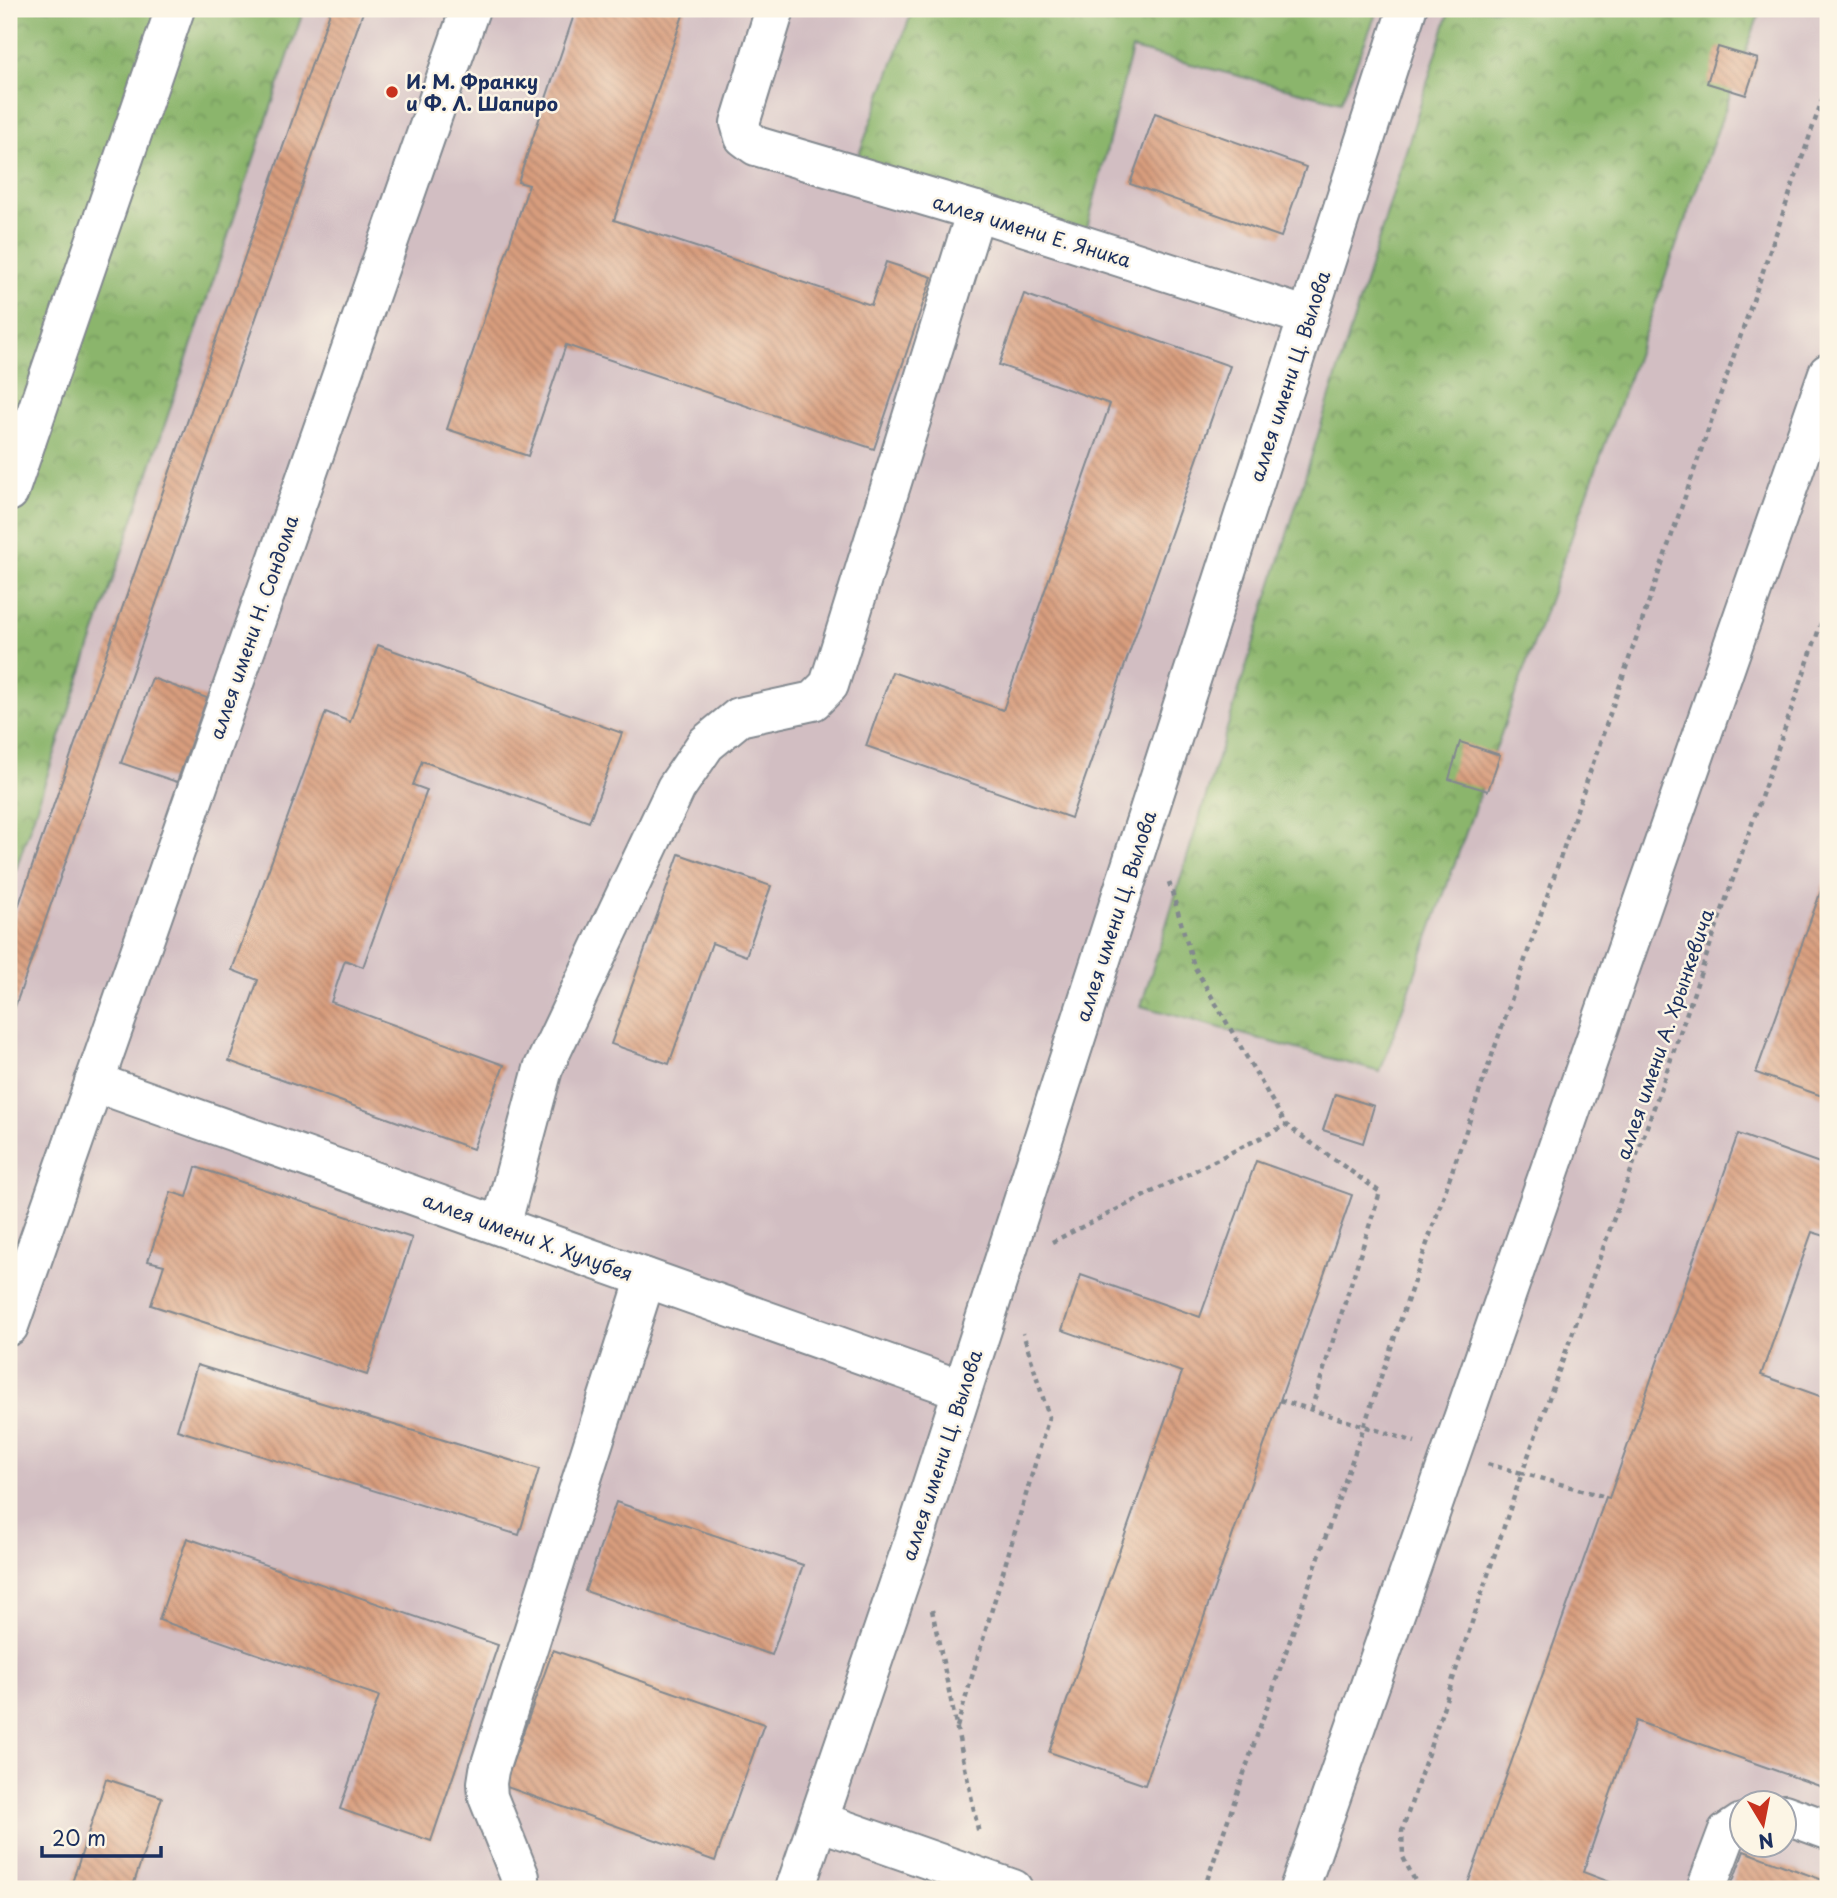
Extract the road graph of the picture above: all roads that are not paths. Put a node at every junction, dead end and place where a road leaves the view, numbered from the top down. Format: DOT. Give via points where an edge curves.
graph roads {
  1 [pos="175,9"];
  2 [pos="470,9"];
  3 [pos="775,9"];
  4 [pos="1407,9"];
  5 [pos="976,211"];
  6 [pos="1308,317"];
  7 [pos="1828,373"];
  8 [pos="9,492"];
  9 [pos="94,1082"];
  10 [pos="501,1226"];
  11 [pos="646,1278"];
  12 [pos="9,1326"];
  13 [pos="962,1390"];
  14 [pos="1798,1819"];
  15 [pos="819,1821"];
  16 [pos="1828,1830"];
  17 [pos="1728,1832"];
  18 [pos="1001,1885"];
  19 [pos="519,1889"];
  20 [pos="795,1889"];
  21 [pos="1299,1889"];
  22 [pos="1706,1889"];
  1 -- 8 [label="street"];
  2 -- 9 [label="street, аллея имени Н. Сондома"];
  3 -- 5 [label="street, аллея имени Е. Яника" via="740,123 744,137 756,146"];
  4 -- 6 [label="street, аллея имени Ц. Вылова"];
  5 -- 6 [label="street, аллея имени Е. Яника"];
  5 -- 10 [label="street" via="829,685 813,701 739,717 706,744 676,788 543,1069"];
  6 -- 13 [label="street, аллея имени Ц. Вылова"];
  7 -- 21 [label="street"];
  9 -- 10 [label="street, аллея имени Х. Хулубея"];
  9 -- 12 [label="street, аллея имени Н. Сондома"];
  10 -- 11 [label="street, аллея имени Х. Хулубея"];
  11 -- 13 [label="street, аллея имени Х. Хулубея"];
  11 -- 19 [label="street" via="489,1770 488,1797 520,1877"];
  13 -- 15 [label="street, аллея имени Ц. Вылова"];
  14 -- 16 [label="street"];
  15 -- 18 [label="street"];
  15 -- 20 [label="street, аллея имени Ц. Вылова"];
  17 -- 22 [label="street"];
}
